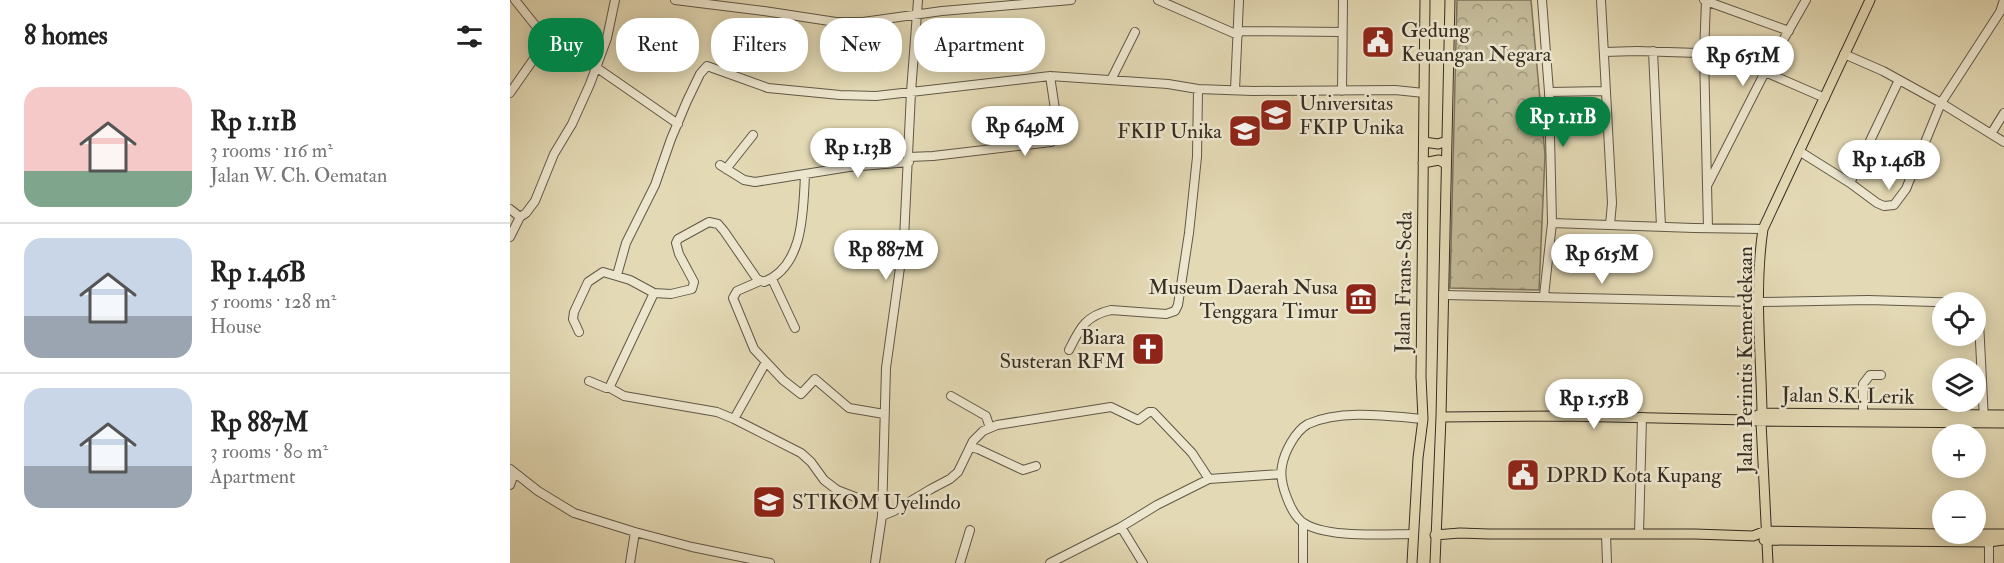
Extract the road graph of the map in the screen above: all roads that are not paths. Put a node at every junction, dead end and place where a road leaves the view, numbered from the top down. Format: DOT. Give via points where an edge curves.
graph roads {
  1 [pos="515,0"];
  2 [pos="615,0"];
  3 [pos="675,0"];
  4 [pos="918,0"];
  5 [pos="1062,0"];
  6 [pos="1071,0"];
  7 [pos="1158,0"];
  8 [pos="1239,0"];
  9 [pos="1343,0"];
  10 [pos="1425,0"];
  11 [pos="1450,0"];
  12 [pos="1542,0"];
  13 [pos="1601,0"];
  14 [pos="1705,0"];
  15 [pos="1806,0"];
  16 [pos="1870,0"];
  17 [pos="2004,0"];
  18 [pos="917,15"];
  19 [pos="529,18"];
  20 [pos="1789,31"];
  21 [pos="1136,32"];
  22 [pos="1342,32"];
  23 [pos="1239,33"];
  24 [pos="604,48"];
  25 [pos="1653,51"];
  26 [pos="1604,52"];
  27 [pos="1704,54"];
  28 [pos="1844,54"];
  29 [pos="528,67"];
  30 [pos="595,72"];
  31 [pos="603,72"];
  32 [pos="1765,72"];
  33 [pos="1050,76"];
  34 [pos="1111,80"];
  35 [pos="1899,80"];
  36 [pos="1198,89"];
  37 [pos="1235,90"];
  38 [pos="1341,91"];
  39 [pos="1606,91"];
  40 [pos="911,92"];
  41 [pos="1549,92"];
  42 [pos="510,93"];
  43 [pos="1424,93"];
  44 [pos="1825,98"];
  45 [pos="1941,102"];
  46 [pos="2004,113"];
  47 [pos="678,124"];
  48 [pos="1991,134"];
  49 [pos="753,135"];
  50 [pos="1447,141"];
  51 [pos="1424,142"];
  52 [pos="2004,142"];
  53 [pos="1799,151"];
  54 [pos="909,160"];
  55 [pos="1423,163"];
  56 [pos="1446,164"];
  57 [pos="805,175"];
  58 [pos="1850,183"];
  59 [pos="1707,187"];
  60 [pos="510,209"];
  61 [pos="520,217"];
  62 [pos="1552,223"];
  63 [pos="1610,225"];
  64 [pos="1661,227"];
  65 [pos="1708,228"];
  66 [pos="1763,229"];
  67 [pos="510,237"];
  68 [pos="617,275"];
  69 [pos="772,279"];
  70 [pos="760,281"];
  71 [pos="654,293"];
  72 [pos="1443,295"];
  73 [pos="1544,296"];
  74 [pos="1760,302"];
  75 [pos="1932,302"];
  76 [pos="795,328"];
  77 [pos="579,332"];
  78 [pos="1980,346"];
  79 [pos="1069,350"];
  80 [pos="766,362"];
  81 [pos="1881,375"];
  82 [pos="589,381"];
  83 [pos="610,388"];
  84 [pos="951,396"];
  85 [pos="884,414"];
  86 [pos="1863,415"];
  87 [pos="2004,415"];
  88 [pos="1441,417"];
  89 [pos="1642,417"];
  90 [pos="1762,418"];
  91 [pos="1984,418"];
  92 [pos="734,419"];
  93 [pos="1423,419"];
  94 [pos="2004,423"];
  95 [pos="990,428"];
  96 [pos="970,447"];
  97 [pos="1036,466"];
  98 [pos="512,471"];
  99 [pos="1281,474"];
  100 [pos="1209,479"];
  101 [pos="510,485"];
  102 [pos="882,511"];
  103 [pos="1303,523"];
  104 [pos="1121,527"];
  105 [pos="970,530"];
  106 [pos="635,532"];
  107 [pos="1414,534"];
  108 [pos="1606,534"];
  109 [pos="1639,534"];
  110 [pos="2004,534"];
  111 [pos="1435,535"];
  112 [pos="1932,535"];
  113 [pos="1767,536"];
  114 [pos="1906,537"];
  115 [pos="1986,538"];
  116 [pos="1989,538"];
  117 [pos="2004,540"];
  118 [pos="630,563"];
  119 [pos="770,563"];
  120 [pos="875,563"];
  121 [pos="960,563"];
  122 [pos="1050,563"];
  123 [pos="1143,563"];
  124 [pos="1303,563"];
  125 [pos="1412,563"];
  126 [pos="1435,563"];
  127 [pos="1607,563"];
  128 [pos="1768,563"];
  129 [pos="1989,563"];
  1 -- 19 [label="street"];
  2 -- 24 [label="street"];
  3 -- 18 [label="street" via="836,22"];
  4 -- 18 [label="street"];
  5 -- 6 [label="street"];
  5 -- 18 [label="street"];
  7 -- 23 [label="street"];
  8 -- 23 [label="street"];
  9 -- 22 [label="street"];
  10 -- 43 [label="main road, Jalan Frans-Seda"];
  11 -- 50 [label="main road, Jalan Frans-Seda"];
  12 -- 41 [label="street"];
  13 -- 26 [label="street"];
  14 -- 20 [label="street"];
  14 -- 27 [label="street"];
  15 -- 20 [label="street"];
  16 -- 28 [label="main road, Jalan Perintis Kemerdekaan"];
  17 -- 45 [label="street"];
  18 -- 40 [label="street"];
  20 -- 32 [label="street"];
  21 -- 34 [label="street"];
  22 -- 23 [label="street"];
  22 -- 38 [label="street"];
  23 -- 37 [label="street"];
  25 -- 26 [label="street"];
  25 -- 27 [label="street"];
  25 -- 64 [label="street"];
  26 -- 39 [label="street"];
  27 -- 32 [label="street"];
  27 -- 59 [label="street"];
  28 -- 35 [label="street"];
  28 -- 44 [label="main road, Jalan Perintis Kemerdekaan"];
  29 -- 42 [label="street"];
  30 -- 61 [label="street" via="535,201"];
  31 -- 47 [label="street"];
  32 -- 44 [label="street"];
  32 -- 59 [label="street"];
  33 -- 34 [label="street"];
  33 -- 40 [label="street"];
  33 -- 54 [label="street" via="1058,129 1051,142"];
  34 -- 36 [label="street"];
  35 -- 45 [label="street"];
  35 -- 58 [label="street"];
  36 -- 37 [label="street"];
  36 -- 79 [label="street" via="1197,157 1178,305 1166,314 1103,311 1082,325"];
  37 -- 38 [label="street"];
  38 -- 43 [label="street"];
  39 -- 41 [label="street"];
  39 -- 63 [label="street"];
  40 -- 47 [label="street" via="876,96 768,88 707,66"];
  40 -- 54 [label="street"];
  41 -- 62 [label="street"];
  43 -- 51 [label="main road, Jalan Frans-Seda"];
  44 -- 53 [label="main road, Jalan Perintis Kemerdekaan"];
  45 -- 48 [label="street"];
  45 -- 58 [label="street" via="1906,189 1894,205 1877,203"];
  46 -- 48 [label="street"];
  47 -- 68 [label="street" via="655,185 626,243"];
  48 -- 52 [label="street"];
  49 -- 57 [label="street" via="723,167 748,181"];
  50 -- 51 [label="main road"];
  50 -- 56 [label="main road, Jalan Frans-Seda"];
  51 -- 55 [label="main road, Jalan Frans-Seda"];
  53 -- 58 [label="street"];
  53 -- 66 [label="main road, Jalan Perintis Kemerdekaan"];
  54 -- 57 [label="street"];
  54 -- 85 [label="street"];
  55 -- 56 [label="main road" via="1439,160"];
  55 -- 93 [label="main road, Jalan Frans-Seda"];
  56 -- 72 [label="main road, Jalan Frans-Seda"];
  57 -- 69 [label="street" via="802,230 785,267"];
  59 -- 65 [label="street"];
  60 -- 61 [label="street"];
  61 -- 67 [label="street"];
  62 -- 63 [label="street"];
  62 -- 73 [label="street"];
  63 -- 64 [label="street"];
  64 -- 65 [label="street"];
  65 -- 66 [label="street"];
  66 -- 74 [label="main road, Jalan Perintis Kemerdekaan"];
  68 -- 71 [label="street"];
  68 -- 77 [label="street" via="603,272 588,282 574,312"];
  69 -- 70 [label="street"];
  69 -- 76 [label="street"];
  70 -- 71 [label="street" via="718,224 709,222 676,243 694,282 692,289"];
  70 -- 80 [label="street" via="737,291 733,298 750,342"];
  71 -- 83 [label="street"];
  72 -- 73 [label="street"];
  72 -- 88 [label="main road, Jalan Frans-Seda"];
  73 -- 74 [label="street"];
  74 -- 75 [label="street"];
  74 -- 90 [label="main road, Jalan Perintis Kemerdekaan"];
  78 -- 91 [label="street"];
  80 -- 85 [label="street" via="801,394 816,380 849,408"];
  80 -- 92 [label="street"];
  81 -- 86 [label="street" via="1870,375 1863,384"];
  82 -- 83 [label="street"];
  83 -- 92 [label="street" via="624,396 706,409"];
  84 -- 95 [label="street" via="986,416"];
  85 -- 102 [label="street"];
  86 -- 90 [label="main road, Jalan S.K. Lerik"];
  86 -- 91 [label="main road, Jalan S.K. Lerik"];
  87 -- 91 [label="main road, Jalan S.K. Lerik"];
  88 -- 89 [label="main road"];
  88 -- 111 [label="main road, Jalan Frans-Seda"];
  89 -- 90 [label="main road"];
  89 -- 109 [label="street"];
  90 -- 91 [label="main road"];
  90 -- 113 [label="main road, Jalan Perintis Kemerdekaan"];
  91 -- 94 [label="main road"];
  92 -- 102 [label="street" via="801,453 837,490"];
  93 -- 99 [label="street" via="1366,415 1334,417 1309,424 1294,440"];
  93 -- 107 [label="main road, Jalan Frans-Seda"];
  95 -- 96 [label="street"];
  95 -- 100 [label="street" via="1107,407 1138,420 1153,412 1192,453"];
  96 -- 97 [label="street" via="1023,470"];
  96 -- 102 [label="street" via="958,472 950,479 894,511"];
  98 -- 101 [label="street"];
  98 -- 106 [label="street" via="574,513"];
  99 -- 100 [label="street"];
  99 -- 103 [label="street" via="1290,506"];
  100 -- 104 [label="street"];
  102 -- 120 [label="street"];
  103 -- 107 [label="street" via="1336,532"];
  103 -- 124 [label="street"];
  104 -- 122 [label="street"];
  104 -- 123 [label="street"];
  105 -- 121 [label="street"];
  106 -- 118 [label="street"];
  106 -- 119 [label="street"];
  107 -- 125 [label="main road, Jalan Frans-Seda"];
  108 -- 109 [label="main road"];
  108 -- 111 [label="main road"];
  108 -- 127 [label="street"];
  109 -- 113 [label="main road"];
  110 -- 116 [label="main road"];
  111 -- 126 [label="main road, Jalan Frans-Seda"];
  112 -- 114 [label="main road"];
  113 -- 114 [label="main road"];
  113 -- 128 [label="main road, Jalan Perintis Kemerdekaan"];
  114 -- 116 [label="main road"];
  115 -- 116 [label="main road"];
  116 -- 117 [label="main road"];
  116 -- 129 [label="street"];
}
